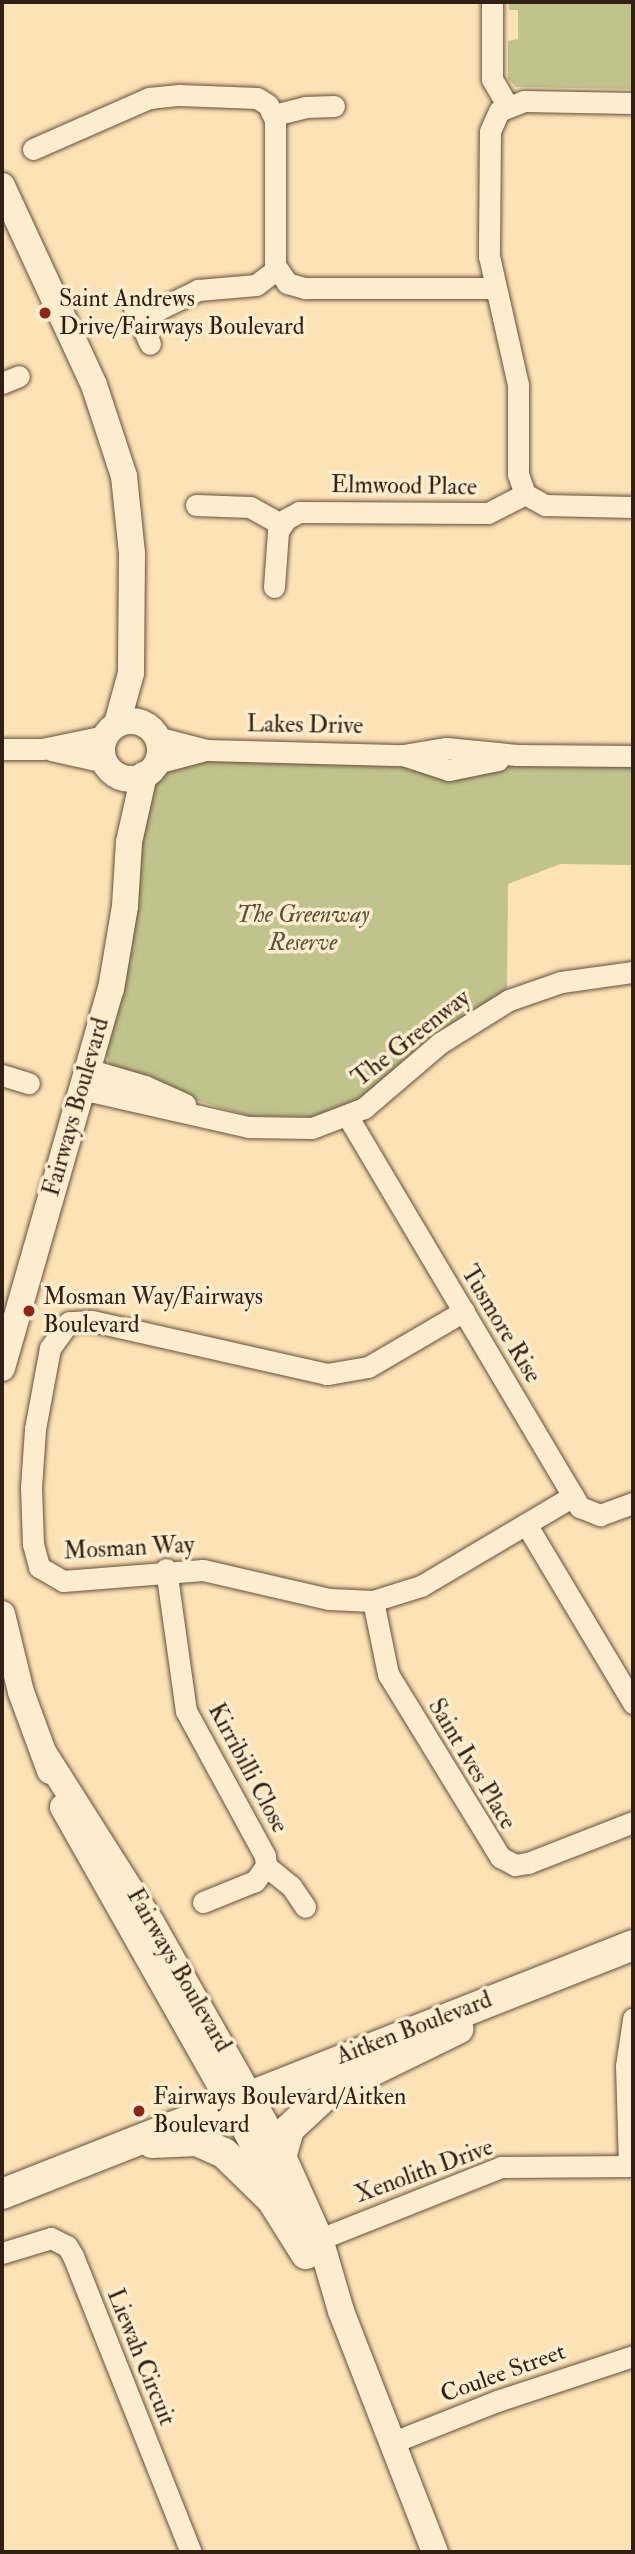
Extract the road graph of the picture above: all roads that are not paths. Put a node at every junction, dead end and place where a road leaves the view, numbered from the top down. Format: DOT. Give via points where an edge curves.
graph roads {
  1 [pos="492,2"];
  2 [pos="633,103"];
  3 [pos="507,105"];
  4 [pos="334,106"];
  5 [pos="274,115"];
  6 [pos="33,149"];
  7 [pos="2,186"];
  8 [pos="276,270"];
  9 [pos="494,288"];
  10 [pos="150,344"];
  11 [pos="525,494"];
  12 [pos="196,505"];
  13 [pos="633,507"];
  14 [pos="281,524"];
  15 [pos="274,587"];
  16 [pos="131,673"];
  17 [pos="150,730"];
  18 [pos="2,749"];
  19 [pos="207,750"];
  20 [pos="124,756"];
  21 [pos="633,756"];
  22 [pos="633,972"];
  23 [pos="2,1075"];
  24 [pos="84,1079"];
  25 [pos="29,1083"];
  26 [pos="348,1117"];
  27 [pos="464,1311"];
  28 [pos="2,1368"];
  29 [pos="573,1496"];
  30 [pos="633,1503"];
  31 [pos="526,1524"];
  32 [pos="166,1569"];
  33 [pos="373,1601"];
  34 [pos="3,1629"];
  35 [pos="633,1703"];
  36 [pos="633,1822"];
  37 [pos="266,1866"];
  38 [pos="203,1902"];
  39 [pos="305,1907"];
  40 [pos="633,1945"];
  41 [pos="529,1983"];
  42 [pos="633,2020"];
  43 [pos="240,2099"];
  44 [pos="122,2146"];
  45 [pos="282,2154"];
  46 [pos="631,2166"];
  47 [pos="2,2194"];
  48 [pos="313,2246"];
  49 [pos="2,2253"];
  50 [pos="633,2356"];
  51 [pos="391,2443"];
  52 [pos="191,2552"];
  53 [pos="435,2552"];
  1 -- 3 [label="street" via="492,79"];
  2 -- 3 [label="street"];
  3 -- 9 [label="street" via="494,117 490,131 489,256"];
  4 -- 5 [label="street"];
  5 -- 6 [label="street" via="262,101 250,97 164,95 133,103"];
  5 -- 8 [label="street"];
  7 -- 16 [label="street, Fairways Boulevard" via="117,446 131,525"];
  8 -- 9 [label="street" via="287,283 305,288"];
  8 -- 10 [label="street" via="256,285 198,290 136,312"];
  9 -- 11 [label="street" via="518,385 518,474"];
  11 -- 13 [label="street" via="545,505"];
  11 -- 14 [label="street, Elmwood Place" via="488,513 308,510"];
  12 -- 14 [label="street" via="250,507"];
  14 -- 15 [label="street" via="275,539"];
  16 -- 17 [label="street, Fairways Boulevard"];
  16 -- 20 [label="street, Fairways Boulevard"];
  17 -- 19 [label="street, Lakes Drive"];
  17 -- 20 [label="street"];
  17 -- 20 [label="street, Fairways Boulevard"];
  18 -- 20 [label="street"];
  19 -- 20 [label="street, Lakes Drive"];
  19 -- 21 [label="street, Lakes Drive" via="403,755 449,770 517,755"];
  20 -- 24 [label="street, Fairways Boulevard" via="129,842 121,940"];
  22 -- 26 [label="street, The Greenway" via="561,982 498,1006 440,1043 395,1086"];
  23 -- 25 [label="street"];
  24 -- 26 [label="street, The Greenway" via="145,1086 219,1118 289,1130"];
  24 -- 28 [label="street, Fairways Boulevard"];
  26 -- 27 [label="street, Tusmore Rise"];
  27 -- 29 [label="street, Tusmore Rise"];
  27 -- 32 [label="street, Mosman Way" via="368,1367 327,1374 91,1321 61,1327 50,1348 35,1429 35,1558 46,1574 63,1581"];
  29 -- 30 [label="street, Tusmore Rise" via="585,1511 600,1515"];
  29 -- 31 [label="street, Mosman Way"];
  31 -- 33 [label="street, Mosman Way" via="421,1586"];
  31 -- 35 [label="street"];
  32 -- 33 [label="street, Mosman Way" via="203,1570 329,1599"];
  32 -- 37 [label="street, Kirribilli Close" via="186,1711 262,1845"];
  33 -- 36 [label="street, Saint Ives Place" via="388,1674 500,1857 515,1865 528,1863"];
  34 -- 43 [label="street, Fairways Boulevard" via="62,1806 120,1891"];
  37 -- 38 [label="street, Kirribilli Close" via="255,1881"];
  37 -- 39 [label="street, Kirribilli Close" via="287,1882"];
  40 -- 41 [label="main road, Aitken Boulevard"];
  41 -- 43 [label="main road, Aitken Boulevard"];
  41 -- 45 [label="main road" via="467,2024 329,2092 289,2129"];
  42 -- 46 [label="street" via="626,2066"];
  43 -- 44 [label="main road, Aitken Boulevard"];
  43 -- 45 [label="street, Fairways Boulevard"];
  43 -- 48 [label="street, Fairways Boulevard"];
  44 -- 47 [label="main road, Aitken Boulevard"];
  44 -- 48 [label="main road" via="182,2140 214,2146"];
  45 -- 48 [label="street, Fairways Boulevard"];
  46 -- 48 [label="street, Xenolith Drive" via="501,2167"];
  48 -- 51 [label="street, Fairways Boulevard"];
  49 -- 52 [label="street, Liewah Circuit" via="51,2238 67,2246"];
  50 -- 51 [label="street, Coulee Street" via="497,2400"];
  51 -- 53 [label="street, Fairways Boulevard"];
}
